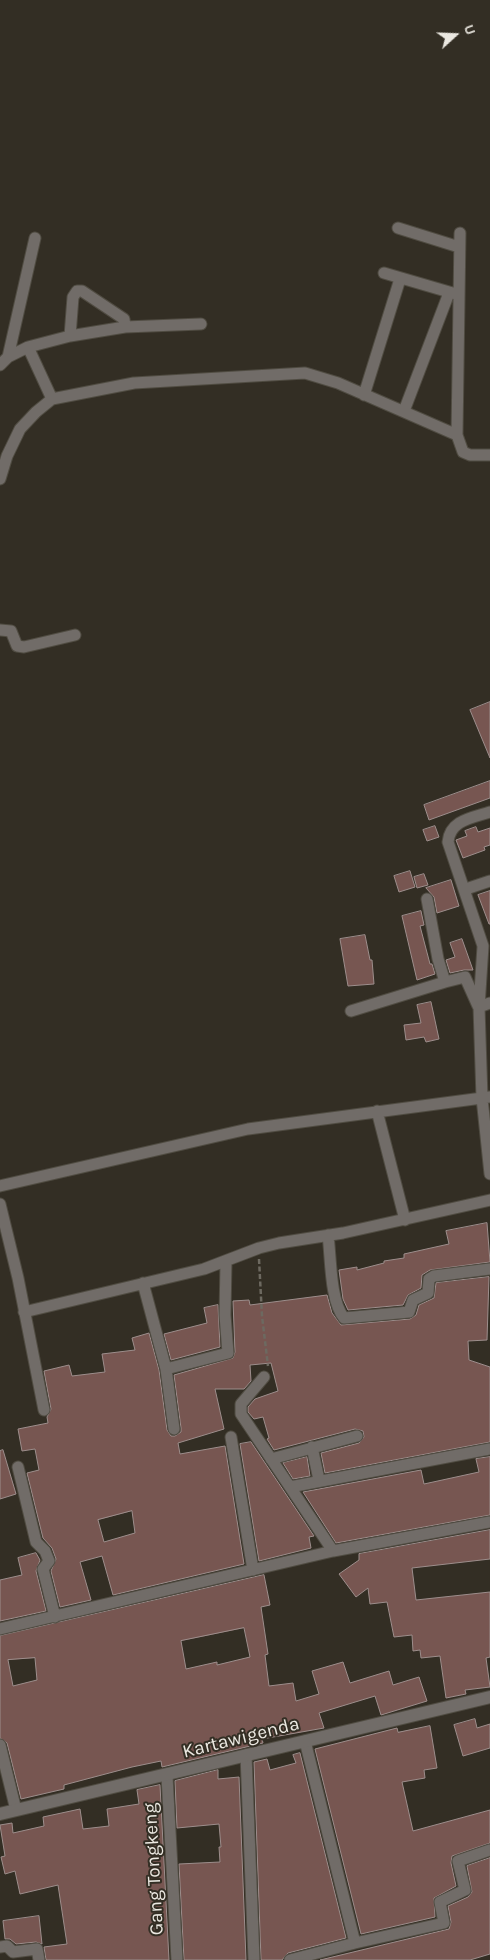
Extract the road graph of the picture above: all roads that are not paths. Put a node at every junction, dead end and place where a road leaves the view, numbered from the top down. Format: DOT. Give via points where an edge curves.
graph roads {
  1 [pos="398,228"];
  2 [pos="460,232"];
  3 [pos="35,238"];
  4 [pos="460,247"];
  5 [pos="384,273"];
  6 [pos="400,279"];
  7 [pos="453,294"];
  8 [pos="201,324"];
  9 [pos="126,328"];
  10 [pos="70,336"];
  11 [pos="28,347"];
  12 [pos="4,361"];
  13 [pos="364,395"];
  14 [pos="52,399"];
  15 [pos="404,411"];
  16 [pos="457,436"];
  17 [pos="490,455"];
  18 [pos="0,478"];
  19 [pos="0,630"];
  20 [pos="75,635"];
  21 [pos="490,812"];
  22 [pos="490,881"];
  23 [pos="466,889"];
  24 [pos="427,899"];
  25 [pos="487,945"];
  26 [pos="445,982"];
  27 [pos="490,1003"];
  28 [pos="479,1007"];
  29 [pos="351,1011"];
  30 [pos="486,1098"];
  31 [pos="377,1111"];
  32 [pos="490,1174"];
  33 [pos="0,1186"];
  34 [pos="490,1200"];
  35 [pos="0,1204"];
  36 [pos="405,1220"];
  37 [pos="328,1235"];
  38 [pos="226,1262"];
  39 [pos="490,1269"];
  40 [pos="143,1283"];
  41 [pos="24,1312"];
  42 [pos="166,1369"];
  43 [pos="264,1377"];
  44 [pos="44,1410"];
  45 [pos="174,1429"];
  46 [pos="357,1436"];
  47 [pos="231,1437"];
  48 [pos="312,1447"];
  49 [pos="490,1448"];
  50 [pos="270,1459"];
  51 [pos="18,1467"];
  52 [pos="319,1480"];
  53 [pos="290,1487"];
  54 [pos="490,1522"];
  55 [pos="333,1551"];
  56 [pos="253,1570"];
  57 [pos="55,1616"];
  58 [pos="0,1628"];
  59 [pos="490,1697"];
  60 [pos="305,1741"];
  61 [pos="0,1745"];
  62 [pos="246,1755"];
  63 [pos="167,1776"];
  64 [pos="16,1810"];
  65 [pos="0,1814"];
  66 [pos="490,1850"];
  67 [pos="355,1943"];
  68 [pos="0,1947"];
  69 [pos="39,1960"];
  70 [pos="177,1960"];
  71 [pos="254,1960"];
  72 [pos="290,1960"];
  1 -- 4 [label="street"];
  2 -- 4 [label="street"];
  3 -- 12 [label="street"];
  4 -- 7 [label="street"];
  5 -- 6 [label="street"];
  6 -- 7 [label="street"];
  6 -- 13 [label="street"];
  7 -- 15 [label="street"];
  7 -- 16 [label="street"];
  8 -- 9 [label="street"];
  9 -- 10 [label="street"];
  9 -- 10 [label="street" via="124,319 116,312 77,291 73,297"];
  10 -- 11 [label="street"];
  11 -- 12 [label="street"];
  11 -- 14 [label="street"];
  13 -- 14 [label="street" via="338,383 296,373 134,383"];
  13 -- 15 [label="street"];
  14 -- 18 [label="street" via="20,429"];
  15 -- 16 [label="street"];
  16 -- 17 [label="street" via="463,452"];
  19 -- 20 [label="street" via="11,631 17,646 24,647"];
  21 -- 23 [label="street" via="454,825 449,834 448,842"];
  22 -- 23 [label="street"];
  23 -- 25 [label="street"];
  24 -- 26 [label="street"];
  25 -- 28 [label="street"];
  26 -- 28 [label="street" via="465,977"];
  26 -- 29 [label="street"];
  27 -- 28 [label="street"];
  28 -- 30 [label="street"];
  30 -- 31 [label="street"];
  30 -- 32 [label="street"];
  31 -- 33 [label="street" via="248,1130"];
  31 -- 36 [label="street"];
  34 -- 36 [label="street"];
  35 -- 41 [label="street"];
  36 -- 37 [label="street"];
  37 -- 38 [label="street" via="259,1248"];
  37 -- 39 [label="street" via="335,1297 338,1311 344,1318 409,1312 413,1300 428,1293 429,1279 434,1276"];
  38 -- 40 [label="street"];
  38 -- 42 [label="street" via="228,1353"];
  40 -- 41 [label="street"];
  40 -- 42 [label="street"];
  41 -- 44 [label="street"];
  42 -- 45 [label="street"];
  43 -- 50 [label="street" via="240,1409"];
  46 -- 48 [label="street"];
  47 -- 56 [label="street"];
  48 -- 50 [label="street"];
  48 -- 52 [label="street"];
  49 -- 52 [label="street"];
  50 -- 53 [label="street"];
  51 -- 57 [label="street" via="36,1542 49,1561 43,1569"];
  52 -- 53 [label="street"];
  53 -- 55 [label="street"];
  54 -- 55 [label="street"];
  55 -- 56 [label="street"];
  56 -- 57 [label="street"];
  57 -- 58 [label="street"];
  59 -- 60 [label="street, Kartawigenda"];
  60 -- 62 [label="street, Kartawigenda"];
  60 -- 67 [label="street"];
  61 -- 64 [label="street"];
  62 -- 63 [label="street, Kartawigenda"];
  62 -- 71 [label="street"];
  63 -- 64 [label="street, Kartawigenda"];
  63 -- 70 [label="street, Gang Tongkeng"];
  64 -- 65 [label="street, Kartawigenda"];
  66 -- 67 [label="street" via="458,1861 465,1890 440,1902 444,1924"];
  67 -- 72 [label="street"];
  68 -- 69 [label="street" via="7,1946 13,1952 37,1948"];
}
